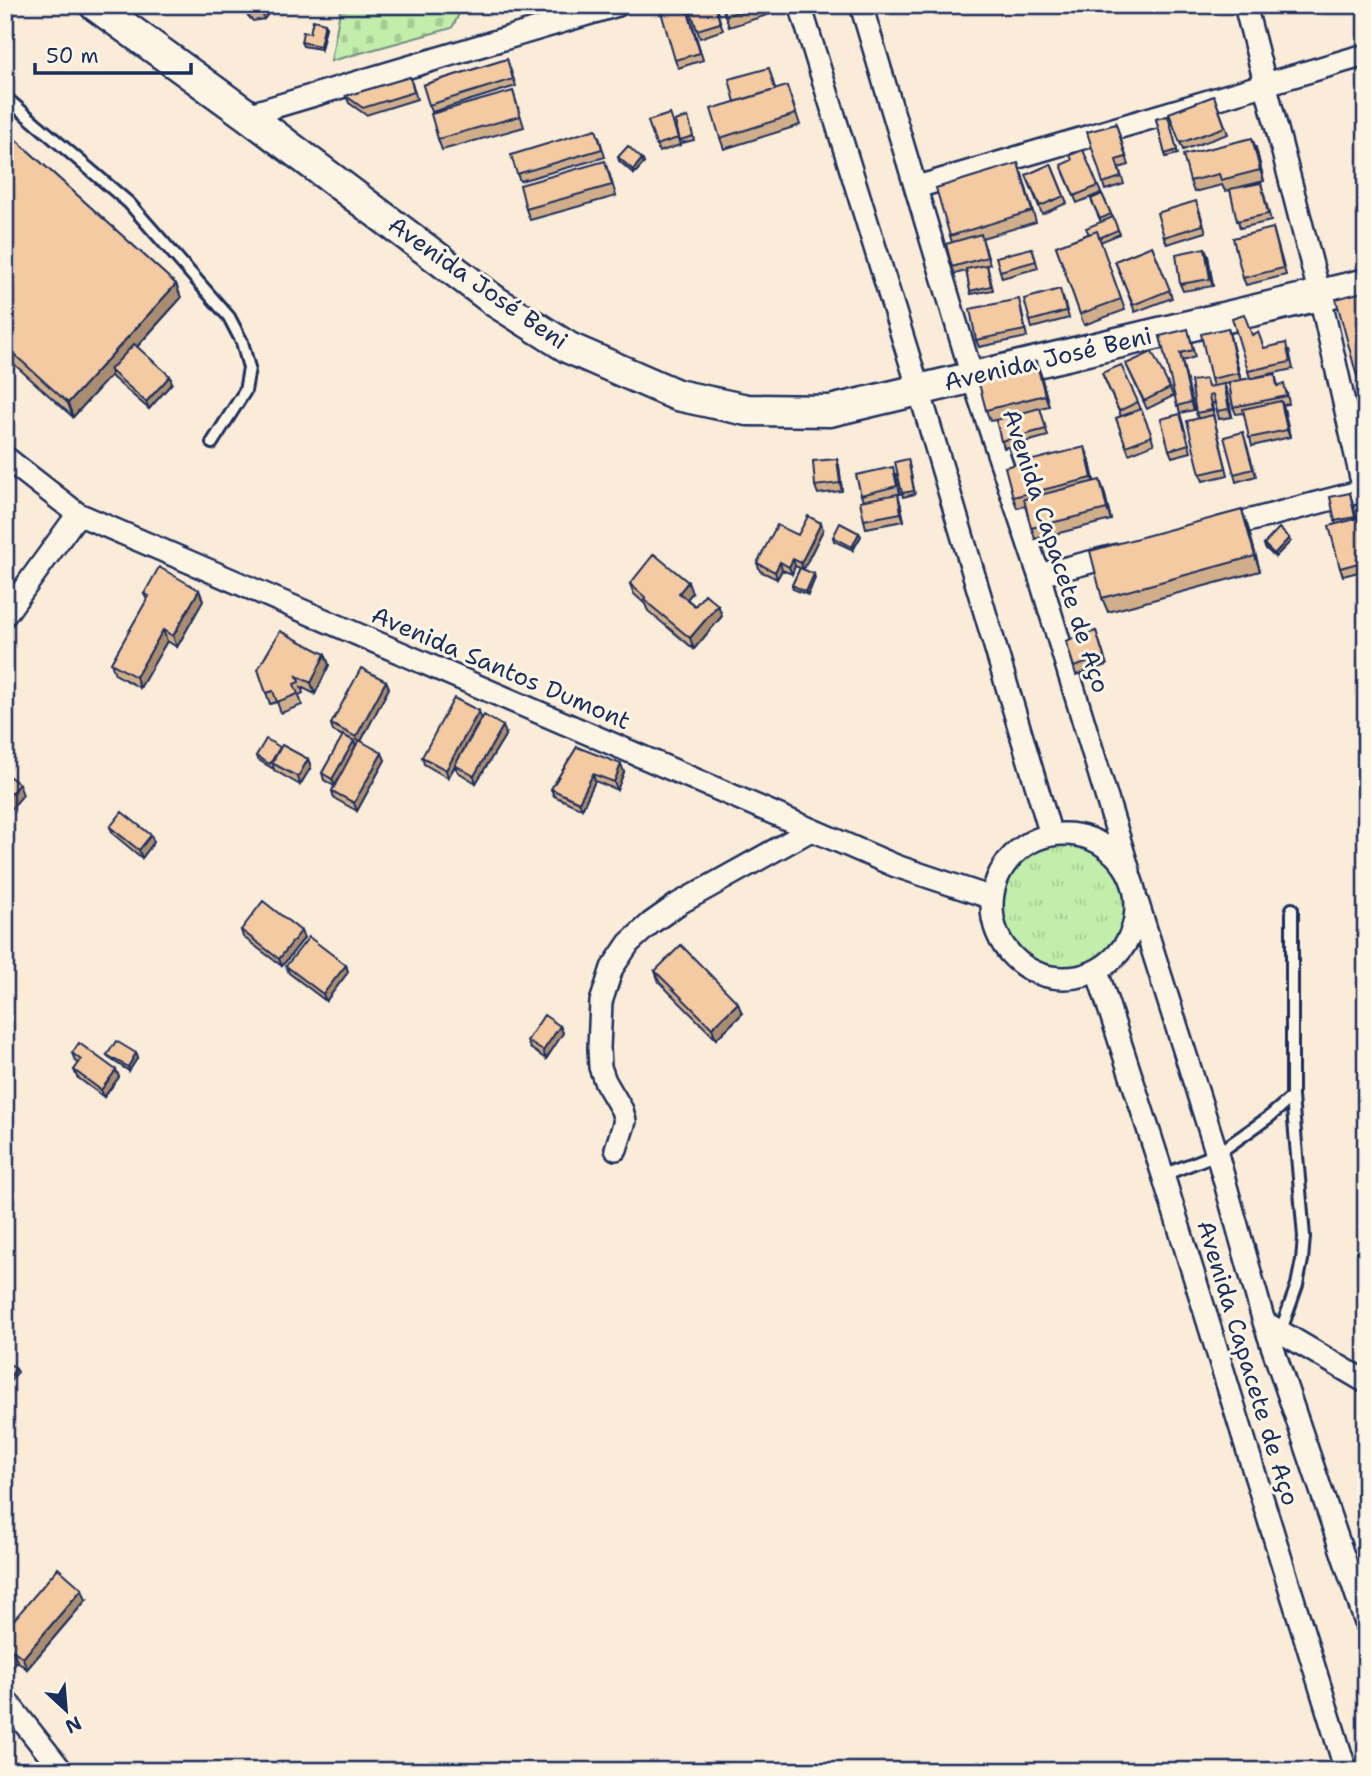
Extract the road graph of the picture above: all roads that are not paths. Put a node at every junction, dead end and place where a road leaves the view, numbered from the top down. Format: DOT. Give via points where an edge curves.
graph roads {
  1 [pos="95,5"];
  2 [pos="618,5"];
  3 [pos="800,5"];
  4 [pos="861,5"];
  5 [pos="1245,5"];
  6 [pos="1359,57"];
  7 [pos="1265,83"];
  8 [pos="5,97"];
  9 [pos="247,115"];
  10 [pos="916,187"];
  11 [pos="1366,284"];
  12 [pos="1320,296"];
  13 [pos="972,376"];
  14 [pos="919,390"];
  15 [pos="212,443"];
  16 [pos="5,457"];
  17 [pos="1365,491"];
  18 [pos="78,514"];
  19 [pos="1195,535"];
  20 [pos="1143,548"];
  21 [pos="1039,575"];
  22 [pos="5,615"];
  23 [pos="811,830"];
  24 [pos="1051,835"];
  25 [pos="1129,872"];
  26 [pos="992,898"];
  27 [pos="1137,901"];
  28 [pos="1292,909"];
  29 [pos="1097,971"];
  30 [pos="1292,1097"];
  31 [pos="616,1149"];
  32 [pos="1217,1153"];
  33 [pos="1163,1175"];
  34 [pos="1272,1328"];
  35 [pos="1366,1382"];
  36 [pos="1366,1623"];
  37 [pos="5,1699"];
  38 [pos="62,1771"];
  39 [pos="1346,1771"];
  1 -- 9 [label="main road, Avenida José Beni"];
  2 -- 9 [label="street"];
  3 -- 14 [label="street"];
  4 -- 10 [label="street, Avenida Capacete de Aço"];
  5 -- 7 [label="street"];
  6 -- 7 [label="street"];
  7 -- 10 [label="street"];
  7 -- 12 [label="street"];
  8 -- 15 [label="lane" via="129,203 229,317 249,368 245,391"];
  9 -- 14 [label="main road, Avenida José Beni" via="496,302 569,348 677,396 747,410 830,411"];
  10 -- 13 [label="street, Avenida Capacete de Aço"];
  11 -- 12 [label="main road, Avenida José Beni"];
  12 -- 13 [label="main road, Avenida José Beni"];
  12 -- 17 [label="street"];
  13 -- 14 [label="main road, Avenida José Beni"];
  13 -- 21 [label="street, Avenida Capacete de Aço"];
  14 -- 24 [label="street"];
  16 -- 18 [label="street, Avenida Santos Dumont"];
  17 -- 19 [label="street"];
  18 -- 22 [label="street"];
  18 -- 23 [label="street, Avenida Santos Dumont"];
  20 -- 21 [label="street"];
  21 -- 25 [label="street, Avenida Capacete de Aço"];
  23 -- 26 [label="street, Avenida Santos Dumont" via="896,866"];
  23 -- 31 [label="street" via="678,904 629,943 612,968 601,1002 599,1048 600,1067 625,1121"];
  24 -- 25 [label="street" via="1074,834 1096,841 1115,853"];
  24 -- 26 [label="street" via="1011,856 998,876"];
  25 -- 27 [label="street"];
  26 -- 29 [label="street" via="992,920 1000,942 1014,960 1055,979"];
  27 -- 29 [label="street" via="1136,922 1128,942 1115,959"];
  27 -- 32 [label="street, Avenida Capacete de Aço"];
  28 -- 30 [label="lane"];
  29 -- 33 [label="street, Avenida Capacete de Aço"];
  30 -- 32 [label="lane"];
  30 -- 34 [label="lane" via="1304,1237 1297,1285"];
  32 -- 33 [label="lane"];
  32 -- 34 [label="street, Avenida Capacete de Aço"];
  33 -- 39 [label="street, Avenida Capacete de Aço"];
  34 -- 35 [label="street"];
  34 -- 36 [label="street, Avenida Capacete de Aço"];
  37 -- 38 [label="street"];
}
